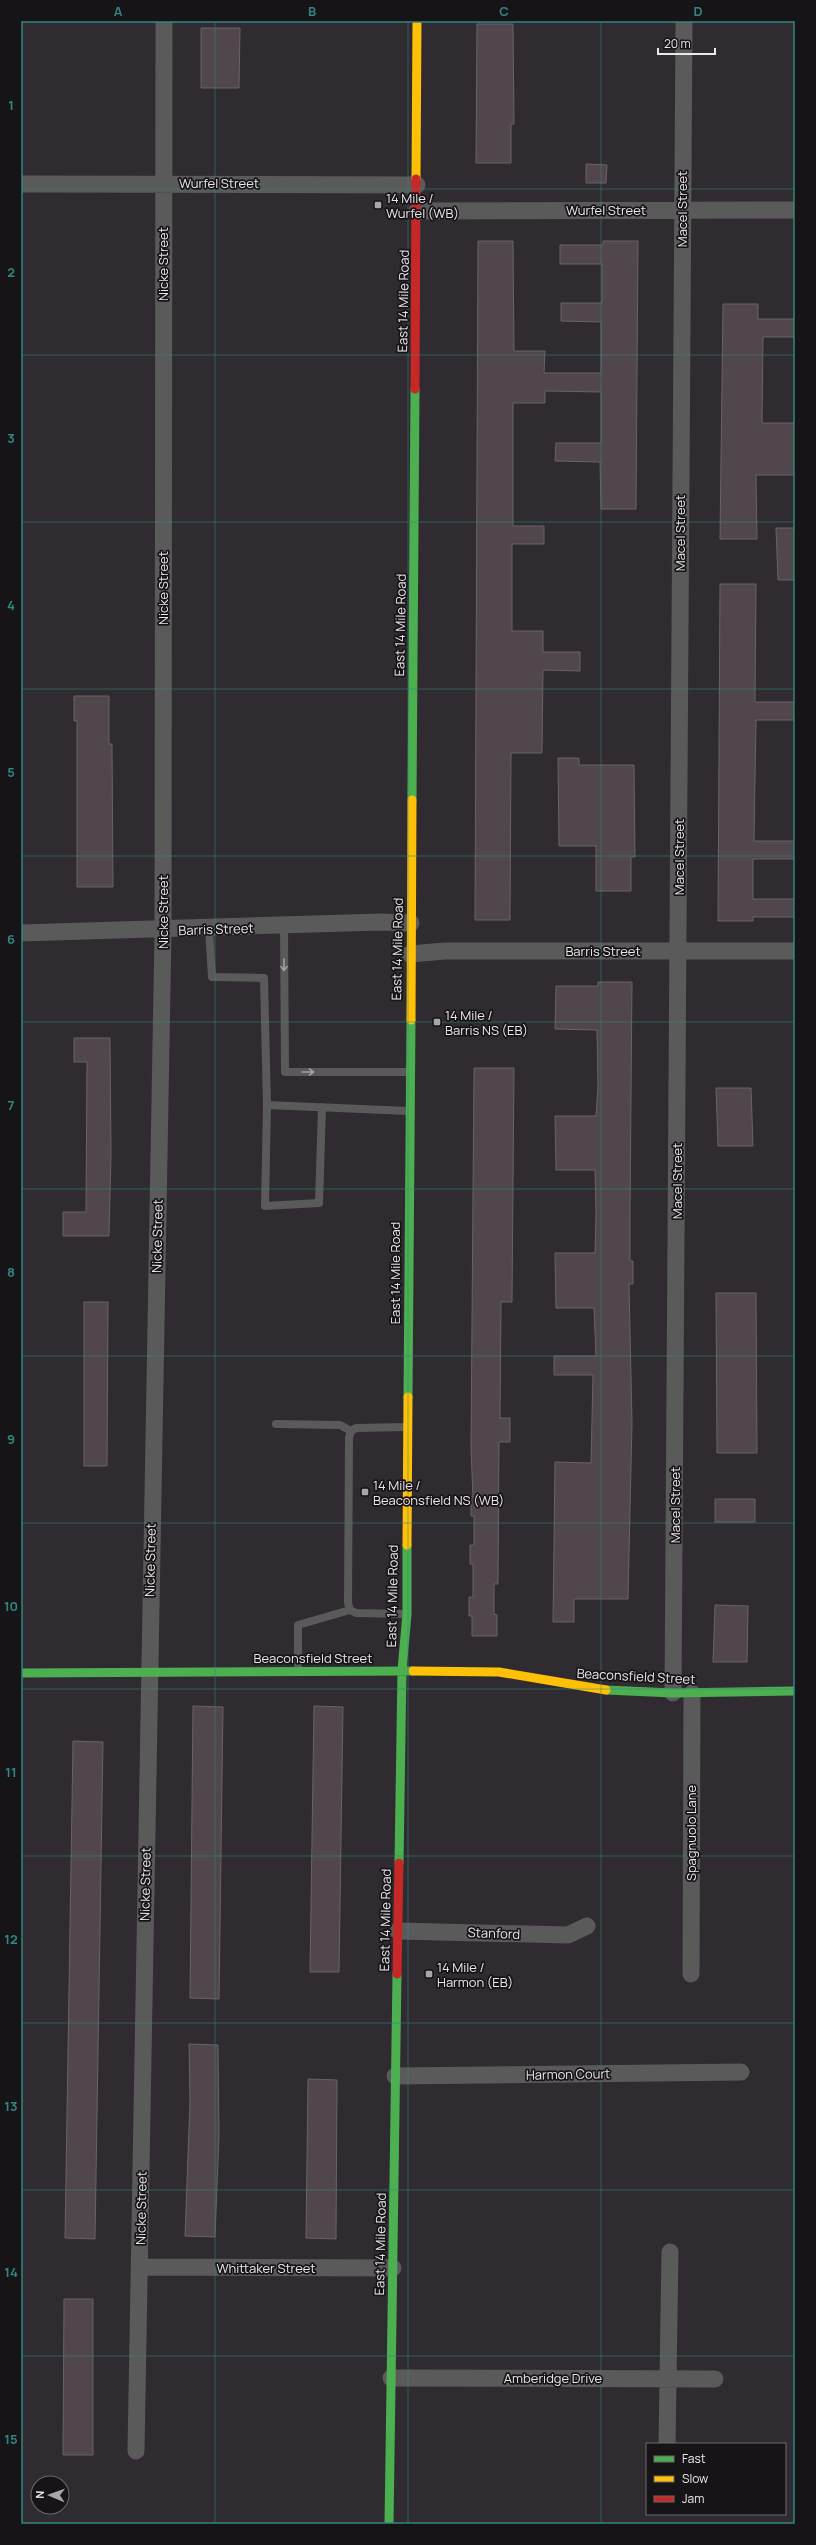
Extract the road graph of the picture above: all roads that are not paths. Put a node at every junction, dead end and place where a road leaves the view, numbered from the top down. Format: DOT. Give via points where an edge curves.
graph roads {
  1 [pos="164,21"];
  2 [pos="417,21"];
  3 [pos="684,21"];
  4 [pos="163,183"];
  5 [pos="21,184"];
  6 [pos="417,185"];
  7 [pos="795,210"];
  8 [pos="417,211"];
  9 [pos="682,211"];
  10 [pos="411,923"];
  11 [pos="284,926"];
  12 [pos="209,929"];
  13 [pos="163,931"];
  14 [pos="21,933"];
  15 [pos="678,950"];
  16 [pos="795,951"];
  17 [pos="410,954"];
  18 [pos="409,1072"];
  19 [pos="267,1105"];
  20 [pos="322,1107"];
  21 [pos="409,1111"];
  22 [pos="276,1424"];
  23 [pos="407,1427"];
  24 [pos="351,1431"];
  25 [pos="350,1610"];
  26 [pos="407,1614"];
  27 [pos="402,1670"];
  28 [pos="298,1671"];
  29 [pos="148,1672"];
  30 [pos="21,1673"];
  31 [pos="795,1691"];
  32 [pos="673,1693"];
  33 [pos="692,1693"];
  34 [pos="587,1926"];
  35 [pos="398,1931"];
  36 [pos="691,1974"];
  37 [pos="741,2072"];
  38 [pos="395,2076"];
  39 [pos="670,2252"];
  40 [pos="140,2267"];
  41 [pos="393,2268"];
  42 [pos="391,2378"];
  43 [pos="668,2378"];
  44 [pos="715,2379"];
  45 [pos="667,2443"];
  46 [pos="136,2452"];
  47 [pos="389,2524"];
  1 -- 4 [label="street, Nicke Street"];
  2 -- 6 [label="main road, East 14 Mile Road"];
  3 -- 9 [label="street, Macel Street"];
  4 -- 5 [label="street, Wurfel Street"];
  4 -- 6 [label="street, Wurfel Street"];
  4 -- 13 [label="street, Nicke Street"];
  6 -- 8 [label="main road, East 14 Mile Road"];
  7 -- 9 [label="street, Wurfel Street"];
  8 -- 9 [label="street, Wurfel Street"];
  8 -- 10 [label="main road, East 14 Mile Road"];
  9 -- 15 [label="street, Macel Street"];
  10 -- 11 [label="street, Barris Street"];
  10 -- 17 [label="main road, East 14 Mile Road"];
  11 -- 12 [label="street, Barris Street"];
  11 -- 18 [label="lane, one-way" via="285,1072"];
  12 -- 13 [label="street, Barris Street"];
  12 -- 19 [label="lane" via="212,977 264,978"];
  13 -- 14 [label="street, Barris Street"];
  13 -- 29 [label="street, Nicke Street"];
  15 -- 16 [label="street, Barris Street"];
  15 -- 17 [label="street, Barris Street" via="453,951"];
  15 -- 32 [label="street, Macel Street"];
  17 -- 18 [label="main road, East 14 Mile Road"];
  18 -- 21 [label="main road, East 14 Mile Road"];
  19 -- 20 [label="lane"];
  19 -- 20 [label="lane" via="265,1206 320,1203"];
  20 -- 21 [label="lane"];
  21 -- 23 [label="main road, East 14 Mile Road"];
  22 -- 24 [label="lane" via="340,1425"];
  23 -- 24 [label="lane" via="356,1428"];
  23 -- 26 [label="main road, East 14 Mile Road"];
  24 -- 25 [label="lane" via="348,1604"];
  25 -- 26 [label="lane" via="356,1613"];
  25 -- 28 [label="lane" via="298,1625"];
  26 -- 27 [label="main road, East 14 Mile Road"];
  27 -- 28 [label="main road, Beaconsfield Street"];
  27 -- 32 [label="main road, Beaconsfield Street" via="499,1672 584,1688"];
  27 -- 35 [label="main road, East 14 Mile Road"];
  28 -- 29 [label="main road, Beaconsfield Street"];
  29 -- 30 [label="main road, Beaconsfield Street"];
  29 -- 40 [label="street, Nicke Street"];
  31 -- 33 [label="main road, Beaconsfield Street"];
  32 -- 33 [label="main road, Beaconsfield Street"];
  33 -- 36 [label="street, Spagnuolo Lane"];
  34 -- 35 [label="street, Stanford" via="568,1936"];
  35 -- 38 [label="main road, East 14 Mile Road"];
  37 -- 38 [label="street, Harmon Court"];
  38 -- 41 [label="main road, East 14 Mile Road"];
  39 -- 43 [label="street"];
  40 -- 41 [label="street, Whittaker Street"];
  40 -- 46 [label="street, Nicke Street"];
  41 -- 42 [label="main road, East 14 Mile Road"];
  42 -- 43 [label="street, Amberidge Drive"];
  42 -- 47 [label="main road, East 14 Mile Road"];
  43 -- 44 [label="street, Amberidge Drive"];
  43 -- 45 [label="street"];
}
